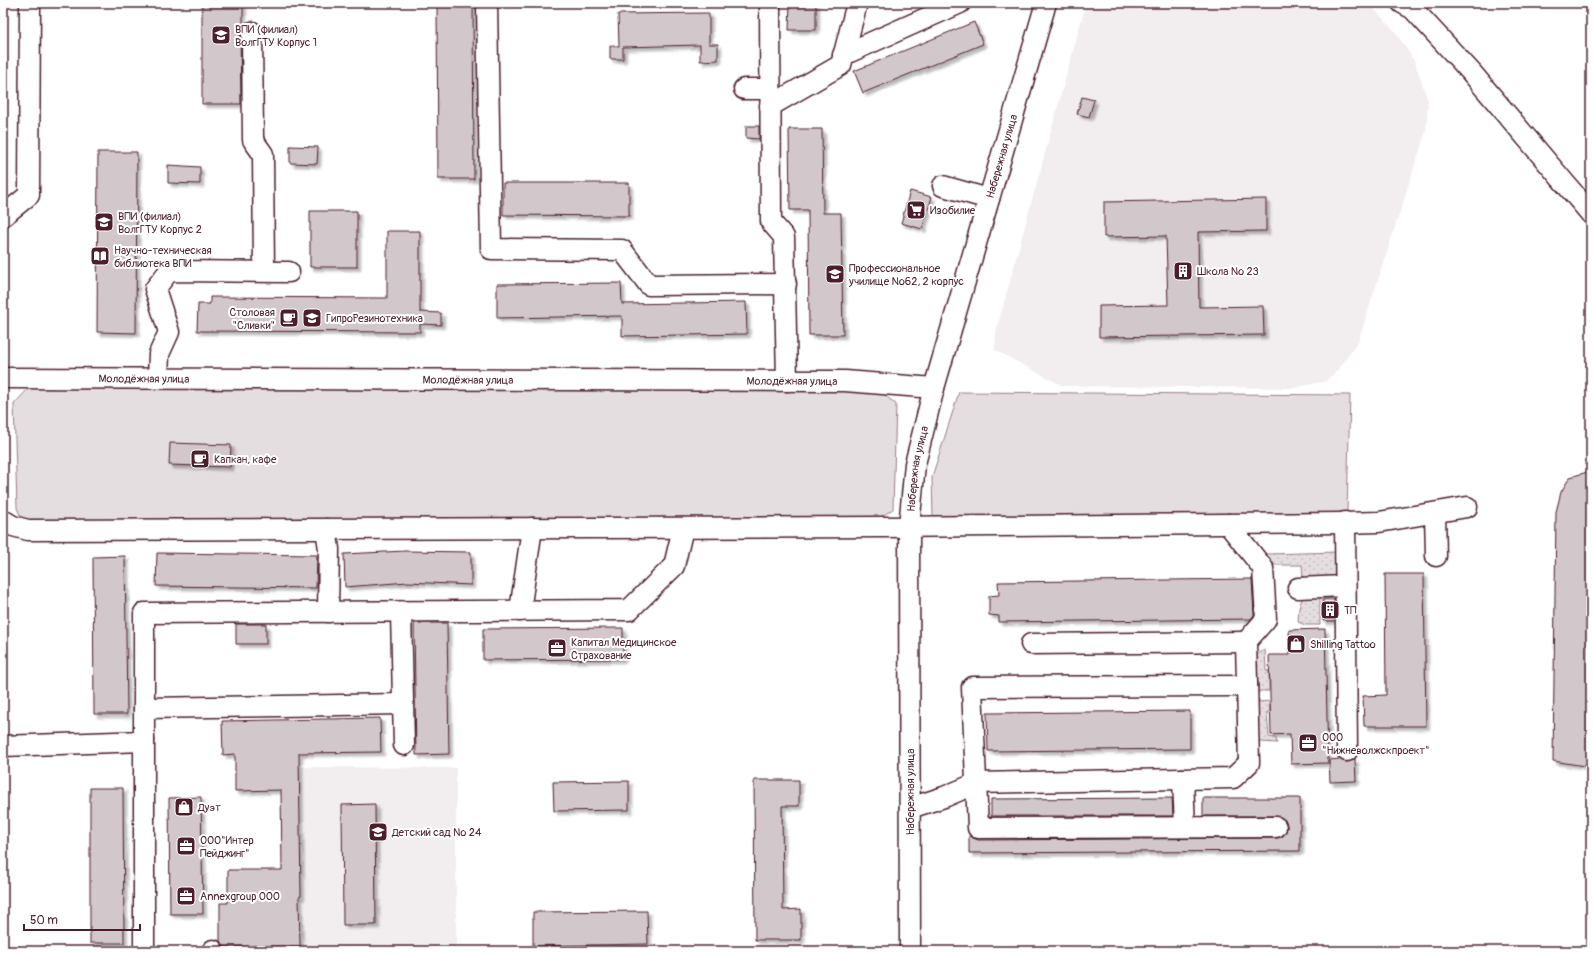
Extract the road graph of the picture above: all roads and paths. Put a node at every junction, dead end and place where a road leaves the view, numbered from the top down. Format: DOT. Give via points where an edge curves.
graph roads {
  1 [pos="30,3"];
  2 [pos="487,3"];
  3 [pos="770,3"];
  4 [pos="857,3"];
  5 [pos="960,3"];
  6 [pos="1046,3"];
  7 [pos="1402,3"];
  8 [pos="252,32"];
  9 [pos="843,55"];
  10 [pos="744,89"];
  11 [pos="770,98"];
  12 [pos="943,186"];
  13 [pos="989,199"];
  14 [pos="1591,214"];
  15 [pos="3,216"];
  16 [pos="264,271"];
  17 [pos="289,272"];
  18 [pos="786,284"];
  19 [pos="3,378"];
  20 [pos="158,378"];
  21 [pos="787,381"];
  22 [pos="934,388"];
  23 [pos="1467,507"];
  24 [pos="1435,513"];
  25 [pos="3,520"];
  26 [pos="1344,522"];
  27 [pos="1228,524"];
  28 [pos="909,527"];
  29 [pos="532,528"];
  30 [pos="683,528"];
  31 [pos="326,529"];
  32 [pos="1436,556"];
  33 [pos="1345,586"];
  34 [pos="1298,588"];
  35 [pos="520,611"];
  36 [pos="328,612"];
  37 [pos="401,612"];
  38 [pos="1246,642"];
  39 [pos="1031,644"];
  40 [pos="1247,686"];
  41 [pos="403,704"];
  42 [pos="144,708"];
  43 [pos="144,741"];
  44 [pos="404,745"];
  45 [pos="3,746"];
  46 [pos="1347,751"];
  47 [pos="1183,779"];
  48 [pos="977,783"];
  49 [pos="910,808"];
  50 [pos="1185,827"];
  51 [pos="1276,827"];
  52 [pos="144,951"];
  53 [pos="910,951"];
  1 -- 15 [label="street" via="29,195"];
  2 -- 18 [label="street" via="491,250 622,250 649,285"];
  3 -- 11 [label="street"];
  4 -- 9 [label="street"];
  5 -- 9 [label="street"];
  6 -- 13 [label="street, Набережная улица"];
  7 -- 14 [label="street" via="1413,9 1471,72"];
  8 -- 16 [label="street" via="253,140 263,154"];
  9 -- 11 [label="street" via="841,64"];
  10 -- 11 [label="street"];
  11 -- 18 [label="street" via="771,222 784,237"];
  12 -- 13 [label="street"];
  13 -- 22 [label="street, Набережная улица"];
  16 -- 17 [label="street"];
  16 -- 20 [label="street" via="169,271 155,289 169,332 159,354"];
  18 -- 21 [label="street"];
  19 -- 20 [label="street, Молодёжная улица"];
  20 -- 21 [label="street, Молодёжная улица"];
  21 -- 22 [label="street, Молодёжная улица" via="845,381"];
  22 -- 28 [label="street, Набережная улица" via="914,464"];
  23 -- 24 [label="street"];
  24 -- 26 [label="street" via="1379,522"];
  24 -- 32 [label="street"];
  25 -- 31 [label="street" via="28,530"];
  26 -- 27 [label="street"];
  26 -- 33 [label="street"];
  27 -- 28 [label="street"];
  27 -- 38 [label="street" via="1264,568 1266,619"];
  28 -- 30 [label="street"];
  28 -- 49 [label="street, Набережная улица"];
  29 -- 30 [label="street"];
  29 -- 31 [label="street"];
  29 -- 35 [label="street"];
  30 -- 35 [label="street" via="674,566 629,610"];
  31 -- 36 [label="street" via="329,549"];
  33 -- 34 [label="street"];
  33 -- 46 [label="street"];
  35 -- 37 [label="street"];
  36 -- 37 [label="street"];
  36 -- 42 [label="street" via="144,613"];
  37 -- 41 [label="street"];
  38 -- 39 [label="street"];
  38 -- 40 [label="street"];
  40 -- 47 [label="street" via="1249,763 1233,778"];
  40 -- 48 [label="street" via="972,687"];
  41 -- 42 [label="street"];
  41 -- 44 [label="street"];
  42 -- 43 [label="street"];
  43 -- 45 [label="street"];
  43 -- 52 [label="street"];
  47 -- 48 [label="street"];
  47 -- 50 [label="street"];
  48 -- 49 [label="street"];
  48 -- 50 [label="street" via="978,828"];
  49 -- 53 [label="street, Набережная улица"];
  50 -- 51 [label="street"];
}
